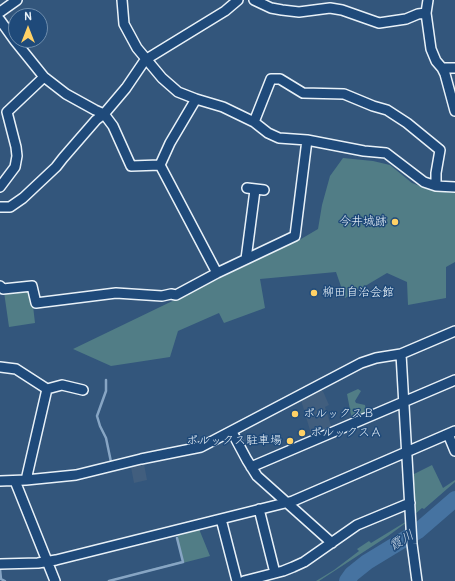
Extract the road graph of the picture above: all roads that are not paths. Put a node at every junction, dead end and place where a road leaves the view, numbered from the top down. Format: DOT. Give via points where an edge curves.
graph roads {
  1 [pos="17,0"];
  2 [pos="122,0"];
  3 [pos="238,0"];
  4 [pos="254,0"];
  5 [pos="428,0"];
  6 [pos="0,12"];
  7 [pos="426,13"];
  8 [pos="0,20"];
  9 [pos="145,60"];
  10 [pos="442,68"];
  11 [pos="455,68"];
  12 [pos="44,77"];
  13 [pos="196,99"];
  14 [pos="455,111"];
  15 [pos="104,114"];
  16 [pos="254,122"];
  17 [pos="307,140"];
  18 [pos="160,165"];
  19 [pos="436,186"];
  20 [pos="0,187"];
  21 [pos="455,187"];
  22 [pos="255,189"];
  23 [pos="0,207"];
  24 [pos="246,259"];
  25 [pos="216,273"];
  26 [pos="0,286"];
  27 [pos="455,331"];
  28 [pos="401,354"];
  29 [pos="0,367"];
  30 [pos="455,380"];
  31 [pos="47,389"];
  32 [pos="83,390"];
  33 [pos="404,401"];
  34 [pos="232,432"];
  35 [pos="452,432"];
  36 [pos="455,451"];
  37 [pos="407,452"];
  38 [pos="251,467"];
  39 [pos="0,480"];
  40 [pos="26,480"];
  41 [pos="14,481"];
  42 [pos="286,502"];
  43 [pos="410,503"];
  44 [pos="259,509"];
  45 [pos="221,519"];
  46 [pos="332,543"];
  47 [pos="48,562"];
  48 [pos="0,564"];
  49 [pos="275,573"];
  50 [pos="55,581"];
  51 [pos="237,581"];
  52 [pos="244,581"];
  53 [pos="417,581"];
  1 -- 6 [label="street"];
  2 -- 9 [label="street" via="124,24"];
  3 -- 9 [label="street" via="225,11"];
  4 -- 7 [label="street" via="271,8 299,12 330,8 342,10 379,22 406,19"];
  5 -- 7 [label="street"];
  7 -- 10 [label="street" via="431,49"];
  8 -- 12 [label="street"];
  9 -- 13 [label="street" via="178,92"];
  9 -- 15 [label="street"];
  10 -- 11 [label="street"];
  10 -- 14 [label="street"];
  12 -- 15 [label="street" via="66,94"];
  12 -- 20 [label="street" via="7,112 17,156 15,167"];
  13 -- 16 [label="street" via="223,107"];
  13 -- 18 [label="street"];
  15 -- 18 [label="street" via="113,126 131,166"];
  15 -- 23 [label="street" via="24,198 10,207"];
  16 -- 17 [label="street" via="279,138"];
  16 -- 19 [label="street" via="271,79 280,79 303,93 344,94 387,110 440,150"];
  17 -- 19 [label="street" via="386,153 415,177"];
  17 -- 24 [label="street" via="295,236"];
  18 -- 25 [label="street"];
  19 -- 21 [label="street"];
  22 -- 24 [label="street"];
  24 -- 25 [label="street"];
  25 -- 26 [label="street" via="176,295 162,296 116,293 36,303 32,286 3,289"];
  27 -- 28 [label="street"];
  28 -- 33 [label="street"];
  28 -- 34 [label="street" via="361,363"];
  29 -- 31 [label="street" via="16,368"];
  30 -- 33 [label="street"];
  31 -- 32 [label="street" via="62,385"];
  31 -- 40 [label="street"];
  33 -- 37 [label="street"];
  33 -- 38 [label="street"];
  34 -- 38 [label="street"];
  34 -- 40 [label="street" via="195,449 83,474"];
  35 -- 36 [label="street"];
  35 -- 37 [label="street"];
  37 -- 42 [label="street"];
  37 -- 43 [label="street"];
  38 -- 42 [label="street" via="257,476"];
  39 -- 41 [label="street"];
  40 -- 41 [label="street"];
  41 -- 47 [label="street"];
  42 -- 44 [label="street"];
  42 -- 46 [label="street"];
  43 -- 46 [label="street" via="363,522"];
  43 -- 53 [label="street"];
  44 -- 45 [label="street"];
  44 -- 49 [label="street"];
  45 -- 47 [label="street"];
  45 -- 51 [label="street"];
  46 -- 49 [label="street" via="304,562"];
  47 -- 48 [label="street"];
  47 -- 50 [label="street"];
  49 -- 52 [label="street"];
}
